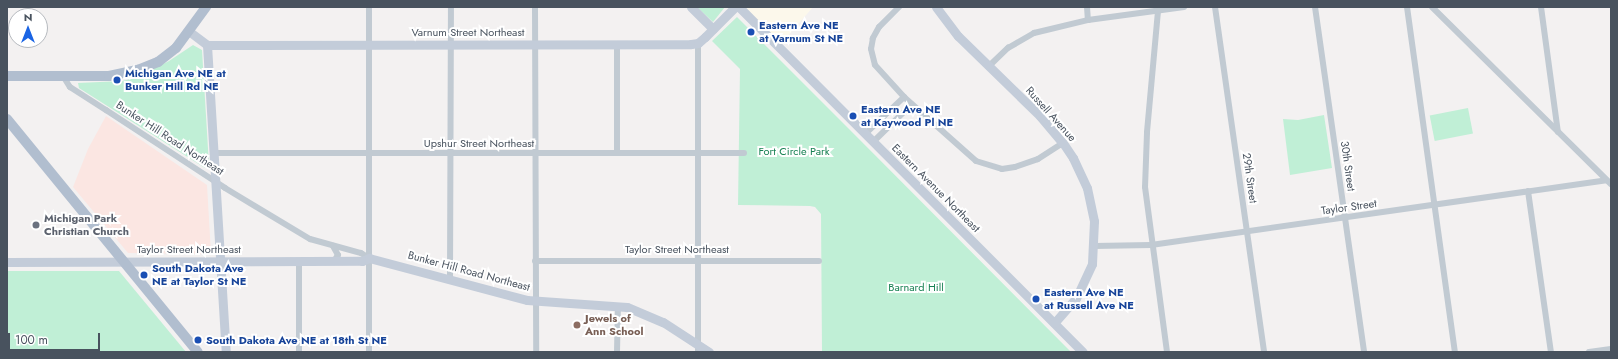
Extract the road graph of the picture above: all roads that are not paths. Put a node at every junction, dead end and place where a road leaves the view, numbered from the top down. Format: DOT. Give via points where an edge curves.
graph roads {
  1 [pos="206,7"];
  2 [pos="369,7"];
  3 [pos="451,7"];
  4 [pos="535,7"];
  5 [pos="691,7"];
  6 [pos="735,7"];
  7 [pos="739,7"];
  8 [pos="899,7"];
  9 [pos="936,7"];
  10 [pos="1087,7"];
  11 [pos="1184,7"];
  12 [pos="1216,7"];
  13 [pos="1315,7"];
  14 [pos="1407,7"];
  15 [pos="1432,7"];
  16 [pos="1541,7"];
  17 [pos="1158,11"];
  18 [pos="1088,20"];
  19 [pos="713,29"];
  20 [pos="190,32"];
  21 [pos="698,43"];
  22 [pos="207,44"];
  23 [pos="369,44"];
  24 [pos="451,44"];
  25 [pos="535,44"];
  26 [pos="617,44"];
  27 [pos="988,67"];
  28 [pos="7,76"];
  29 [pos="62,76"];
  30 [pos="904,97"];
  31 [pos="912,104"];
  32 [pos="7,119"];
  33 [pos="1558,132"];
  34 [pos="865,134"];
  35 [pos="873,142"];
  36 [pos="1063,142"];
  37 [pos="214,153"];
  38 [pos="369,153"];
  39 [pos="451,153"];
  40 [pos="535,153"];
  41 [pos="617,153"];
  42 [pos="698,153"];
  43 [pos="744,153"];
  44 [pos="216,181"];
  45 [pos="1609,182"];
  46 [pos="1528,191"];
  47 [pos="1433,205"];
  48 [pos="1345,217"];
  49 [pos="1247,231"];
  50 [pos="1151,245"];
  51 [pos="334,246"];
  52 [pos="1094,246"];
  53 [pos="370,258"];
  54 [pos="123,261"];
  55 [pos="220,261"];
  56 [pos="299,261"];
  57 [pos="334,261"];
  58 [pos="535,261"];
  59 [pos="698,261"];
  60 [pos="819,261"];
  61 [pos="7,262"];
  62 [pos="450,279"];
  63 [pos="535,300"];
  64 [pos="618,306"];
  65 [pos="1054,323"];
  66 [pos="698,348"];
  67 [pos="1611,349"];
  68 [pos="198,352"];
  69 [pos="226,352"];
  70 [pos="299,352"];
  71 [pos="369,352"];
  72 [pos="536,352"];
  73 [pos="617,352"];
  74 [pos="709,352"];
  75 [pos="1083,352"];
  76 [pos="1167,352"];
  77 [pos="1264,352"];
  78 [pos="1364,352"];
  79 [pos="1454,352"];
  80 [pos="1550,352"];
  81 [pos="1589,352"];
  1 -- 20 [label="main road"];
  2 -- 23 [label="street"];
  3 -- 24 [label="street"];
  4 -- 25 [label="street"];
  5 -- 19 [label="street"];
  6 -- 19 [label="street"];
  7 -- 34 [label="street, Eastern Avenue Northeast"];
  8 -- 30 [label="street" via="879,27 871,49 875,65"];
  9 -- 27 [label="street, Russell Avenue" via="958,36"];
  10 -- 18 [label="street"];
  11 -- 17 [label="street"];
  12 -- 49 [label="street, 29th Street"];
  13 -- 48 [label="street, 30th Street"];
  14 -- 47 [label="street"];
  15 -- 33 [label="street"];
  16 -- 33 [label="street"];
  17 -- 18 [label="street"];
  17 -- 50 [label="street" via="1144,168"];
  18 -- 27 [label="street" via="1034,33 1008,48"];
  19 -- 21 [label="street"];
  20 -- 22 [label="street"];
  20 -- 29 [label="main road" via="168,54 138,70 109,76"];
  21 -- 26 [label="street, Varnum Street Northeast"];
  21 -- 42 [label="street"];
  22 -- 23 [label="street, Varnum Street Northeast"];
  22 -- 37 [label="street"];
  23 -- 24 [label="street, Varnum Street Northeast"];
  23 -- 38 [label="street"];
  24 -- 25 [label="street, Varnum Street Northeast"];
  24 -- 39 [label="street"];
  25 -- 26 [label="street, Varnum Street Northeast"];
  25 -- 40 [label="street"];
  26 -- 41 [label="street"];
  27 -- 36 [label="street, Russell Avenue" via="1040,116"];
  28 -- 29 [label="main road"];
  29 -- 44 [label="street, Bunker Hill Road Northeast" via="70,86"];
  30 -- 31 [label="street"];
  30 -- 34 [label="street"];
  31 -- 35 [label="street"];
  31 -- 36 [label="street" via="976,161 989,166 1002,169 1014,167 1038,159"];
  32 -- 54 [label="main road"];
  33 -- 45 [label="street"];
  34 -- 35 [label="street, Eastern Avenue Northeast"];
  35 -- 65 [label="street, Eastern Avenue Northeast"];
  36 -- 52 [label="street, Russell Avenue" via="1074,158 1088,193 1094,221"];
  37 -- 38 [label="street, Upshur Street Northeast"];
  37 -- 44 [label="street"];
  38 -- 39 [label="street, Upshur Street Northeast"];
  38 -- 53 [label="street"];
  39 -- 40 [label="street, Upshur Street Northeast"];
  39 -- 62 [label="street"];
  40 -- 41 [label="street, Upshur Street Northeast"];
  40 -- 58 [label="street"];
  41 -- 42 [label="street, Upshur Street Northeast"];
  42 -- 43 [label="street, Upshur Street Northeast"];
  42 -- 59 [label="street"];
  44 -- 51 [label="street, Bunker Hill Road Northeast" via="310,239"];
  44 -- 55 [label="street"];
  45 -- 46 [label="street, Taylor Street"];
  46 -- 47 [label="street, Taylor Street"];
  46 -- 80 [label="street"];
  47 -- 48 [label="street, Taylor Street"];
  47 -- 79 [label="street"];
  48 -- 49 [label="street, Taylor Street"];
  48 -- 78 [label="street, 30th Street"];
  49 -- 50 [label="street, Taylor Street"];
  49 -- 77 [label="street, 29th Street"];
  50 -- 52 [label="street, Taylor Street"];
  50 -- 76 [label="street"];
  51 -- 53 [label="street, Bunker Hill Road Northeast"];
  51 -- 57 [label="street" via="338,255"];
  52 -- 65 [label="street, Russell Avenue" via="1092,264 1082,288"];
  53 -- 57 [label="street, Taylor Street Northeast" via="362,262"];
  53 -- 62 [label="street, Bunker Hill Road Northeast"];
  53 -- 71 [label="street"];
  54 -- 55 [label="street, Taylor Street Northeast"];
  54 -- 61 [label="street, Taylor Street Northeast"];
  54 -- 68 [label="main road"];
  55 -- 56 [label="street, Taylor Street Northeast"];
  55 -- 69 [label="street"];
  56 -- 57 [label="street, Taylor Street Northeast"];
  56 -- 70 [label="street"];
  58 -- 59 [label="street, Taylor Street Northeast"];
  58 -- 63 [label="street"];
  59 -- 60 [label="street, Taylor Street Northeast"];
  59 -- 66 [label="street"];
  62 -- 63 [label="street, Bunker Hill Road Northeast"];
  63 -- 64 [label="street, Bunker Hill Road Northeast"];
  63 -- 72 [label="street"];
  64 -- 66 [label="street, Bunker Hill Road Northeast" via="655,318"];
  64 -- 73 [label="street"];
  65 -- 75 [label="street, Eastern Avenue Northeast"];
  66 -- 74 [label="street, Bunker Hill Road Northeast"];
  67 -- 81 [label="street"];
}
